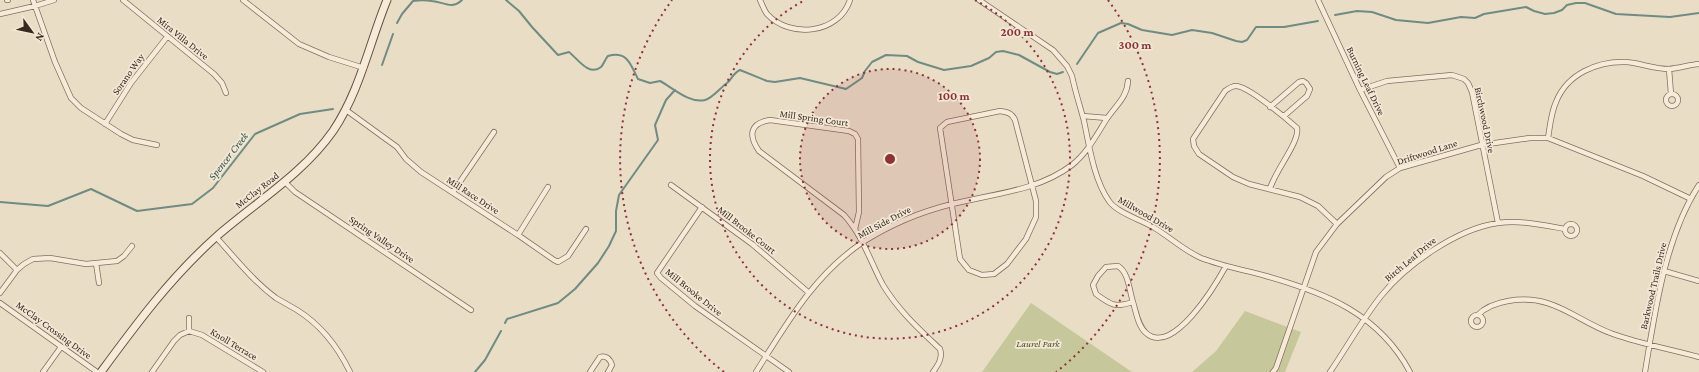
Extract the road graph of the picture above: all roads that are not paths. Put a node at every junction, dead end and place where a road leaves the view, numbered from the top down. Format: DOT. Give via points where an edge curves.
graph roads {
  1 [pos="33,0"];
  2 [pos="54,0"];
  3 [pos="123,0"];
  4 [pos="243,0"];
  5 [pos="387,0"];
  6 [pos="760,0"];
  7 [pos="850,0"];
  8 [pos="979,0"];
  9 [pos="1318,0"];
  10 [pos="35,6"];
  11 [pos="0,14"];
  12 [pos="167,37"];
  13 [pos="1699,64"];
  14 [pos="364,68"];
  15 [pos="1669,69"];
  16 [pos="1128,81"];
  17 [pos="1360,90"];
  18 [pos="226,93"];
  19 [pos="1671,94"];
  20 [pos="1270,107"];
  21 [pos="346,110"];
  22 [pos="1082,116"];
  23 [pos="1284,116"];
  24 [pos="1107,118"];
  25 [pos="105,124"];
  26 [pos="494,132"];
  27 [pos="1548,138"];
  28 [pos="157,145"];
  29 [pos="1481,145"];
  30 [pos="1090,147"];
  31 [pos="1400,168"];
  32 [pos="284,181"];
  33 [pos="671,185"];
  34 [pos="1033,185"];
  35 [pos="1699,185"];
  36 [pos="548,187"];
  37 [pos="1270,189"];
  38 [pos="453,192"];
  39 [pos="1691,200"];
  40 [pos="951,204"];
  41 [pos="702,207"];
  42 [pos="1498,223"];
  43 [pos="1338,224"];
  44 [pos="586,229"];
  45 [pos="856,229"];
  46 [pos="1565,229"];
  47 [pos="518,235"];
  48 [pos="216,238"];
  49 [pos="863,242"];
  50 [pos="132,246"];
  51 [pos="0,253"];
  52 [pos="96,263"];
  53 [pos="1226,266"];
  54 [pos="17,270"];
  55 [pos="1664,271"];
  56 [pos="1699,281"];
  57 [pos="99,283"];
  58 [pos="1303,287"];
  59 [pos="808,292"];
  60 [pos="0,293"];
  61 [pos="1133,302"];
  62 [pos="0,303"];
  63 [pos="471,310"];
  64 [pos="1478,315"];
  65 [pos="189,318"];
  66 [pos="1365,319"];
  67 [pos="192,331"];
  68 [pos="1650,344"];
  69 [pos="61,347"];
  70 [pos="766,356"];
  71 [pos="1699,357"];
  72 [pos="43,372"];
  73 [pos="97,372"];
  74 [pos="101,372"];
  75 [pos="152,372"];
  76 [pos="263,372"];
  77 [pos="350,372"];
  78 [pos="590,372"];
  79 [pos="608,372"];
  80 [pos="756,372"];
  81 [pos="789,372"];
  82 [pos="932,372"];
  83 [pos="1273,372"];
  84 [pos="1330,372"];
  85 [pos="1410,372"];
  86 [pos="1645,372"];
  1 -- 10 [label="street"];
  2 -- 10 [label="street"];
  3 -- 12 [label="street, Mira Villa Drive"];
  4 -- 14 [label="street" via="299,44"];
  5 -- 14 [label="main road, McClay Road"];
  6 -- 7 [label="street" via="767,13 783,25 810,30 822,28 836,20"];
  8 -- 22 [label="street, Millwood Drive" via="1053,50 1062,60 1072,76"];
  9 -- 17 [label="street, Burning Leaf Drive"];
  10 -- 11 [label="street"];
  10 -- 25 [label="street" via="71,98"];
  12 -- 18 [label="street, Mira Villa Drive" via="214,74"];
  12 -- 25 [label="street, Sorano Way" via="131,83"];
  13 -- 15 [label="street"];
  14 -- 21 [label="main road, McClay Road"];
  15 -- 19 [label="street"];
  15 -- 27 [label="street" via="1615,62 1583,71 1571,80 1558,96"];
  16 -- 24 [label="street, Mill Side Drive" via="1127,91"];
  17 -- 29 [label="street, Birchwood Drive" via="1387,81 1452,75 1460,77 1470,88"];
  17 -- 31 [label="street, Burning Leaf Drive"];
  20 -- 23 [label="street"];
  20 -- 23 [label="street" via="1303,81 1310,89 1307,96"];
  20 -- 37 [label="street" via="1242,88 1231,87 1225,91 1193,139 1199,154 1249,184"];
  21 -- 32 [label="main road, McClay Road" via="323,145 300,169"];
  21 -- 38 [label="street, Mill Race Drive" via="397,147 415,167"];
  22 -- 24 [label="street"];
  22 -- 30 [label="street, Millwood Drive"];
  23 -- 37 [label="street" via="1297,128 1297,136"];
  24 -- 30 [label="street, Mill Side Drive"];
  25 -- 28 [label="street" via="127,137"];
  26 -- 38 [label="street"];
  27 -- 29 [label="street, Driftwood Lane"];
  27 -- 39 [label="street, Driftwood Lane" via="1636,173"];
  29 -- 31 [label="street, Driftwood Lane"];
  29 -- 42 [label="street, Birchwood Drive"];
  30 -- 34 [label="street, Mill Side Drive" via="1057,175"];
  30 -- 53 [label="street, Millwood Drive" via="1100,185 1115,208 1156,229 1185,250"];
  31 -- 43 [label="street, Driftwood Lane"];
  32 -- 48 [label="main road, McClay Road"];
  32 -- 63 [label="street, Spring Valley Drive" via="295,192"];
  33 -- 41 [label="street, Mill Brooke Court"];
  34 -- 40 [label="street, Mill Side Drive"];
  34 -- 40 [label="street" via="1036,217 1026,238 1006,264 994,274 982,275 969,270 960,259"];
  34 -- 40 [label="street" via="1012,115 1000,111 947,122 940,128 940,133"];
  35 -- 39 [label="street, Barkwood Trails Drive"];
  36 -- 47 [label="street"];
  37 -- 43 [label="street" via="1300,197 1318,206"];
  38 -- 47 [label="street, Mill Race Drive"];
  39 -- 55 [label="street, Barkwood Trails Drive" via="1674,239"];
  40 -- 49 [label="street, Mill Side Drive" via="908,217"];
  41 -- 59 [label="street, Mill Brooke Court" via="752,244"];
  41 -- 70 [label="street, Mill Brooke Drive" via="657,273 695,306"];
  42 -- 46 [label="street, Birch Leaf Drive" via="1530,222"];
  42 -- 66 [label="street, Birch Leaf Drive" via="1445,242 1406,271 1382,295"];
  43 -- 58 [label="street, Driftwood Lane" via="1316,252"];
  44 -- 47 [label="street, Mill Race Drive" via="568,256 558,262"];
  45 -- 45 [label="street, Mill Spring Court" via="859,212 858,139 855,134 770,120 755,126 752,137 759,150 844,216"];
  45 -- 49 [label="street, Mill Spring Court"];
  48 -- 74 [label="main road, McClay Road" via="162,291"];
  48 -- 77 [label="street" via="276,298 303,314 321,330 334,345"];
  49 -- 59 [label="street, Mill Side Drive" via="833,265"];
  49 -- 82 [label="street, Mill Spring Court" via="892,298 914,325 940,349 942,354"];
  50 -- 52 [label="street" via="117,261"];
  51 -- 54 [label="street"];
  52 -- 54 [label="street" via="42,258 33,259"];
  52 -- 57 [label="street"];
  53 -- 58 [label="street, Millwood Drive"];
  53 -- 61 [label="street" via="1195,314 1167,336 1157,338 1146,333 1139,322"];
  54 -- 60 [label="street"];
  55 -- 56 [label="street"];
  55 -- 68 [label="street, Barkwood Trails Drive"];
  58 -- 66 [label="street, Millwood Drive" via="1339,302"];
  58 -- 83 [label="street, Driftwood Lane"];
  59 -- 70 [label="street, Mill Side Drive"];
  61 -- 61 [label="street" via="1122,269 1118,266 1106,267 1093,285 1096,294 1115,306"];
  62 -- 69 [label="street, McClay Crossing Drive"];
  64 -- 68 [label="street" via="1498,302 1540,300 1561,307 1600,330"];
  65 -- 67 [label="street"];
  66 -- 84 [label="street, Birch Leaf Drive"];
  66 -- 85 [label="street, Millwood Drive" via="1390,342"];
  67 -- 75 [label="street" via="180,335 174,341"];
  67 -- 76 [label="street, Knoll Terrace"];
  68 -- 71 [label="street"];
  68 -- 86 [label="street, Barkwood Trails Drive"];
  69 -- 72 [label="street"];
  69 -- 73 [label="street, McClay Crossing Drive"];
  70 -- 80 [label="street, Mill Side Drive"];
  70 -- 81 [label="street"];
  78 -- 79 [label="street" via="602,357 608,358 612,365"];
}
